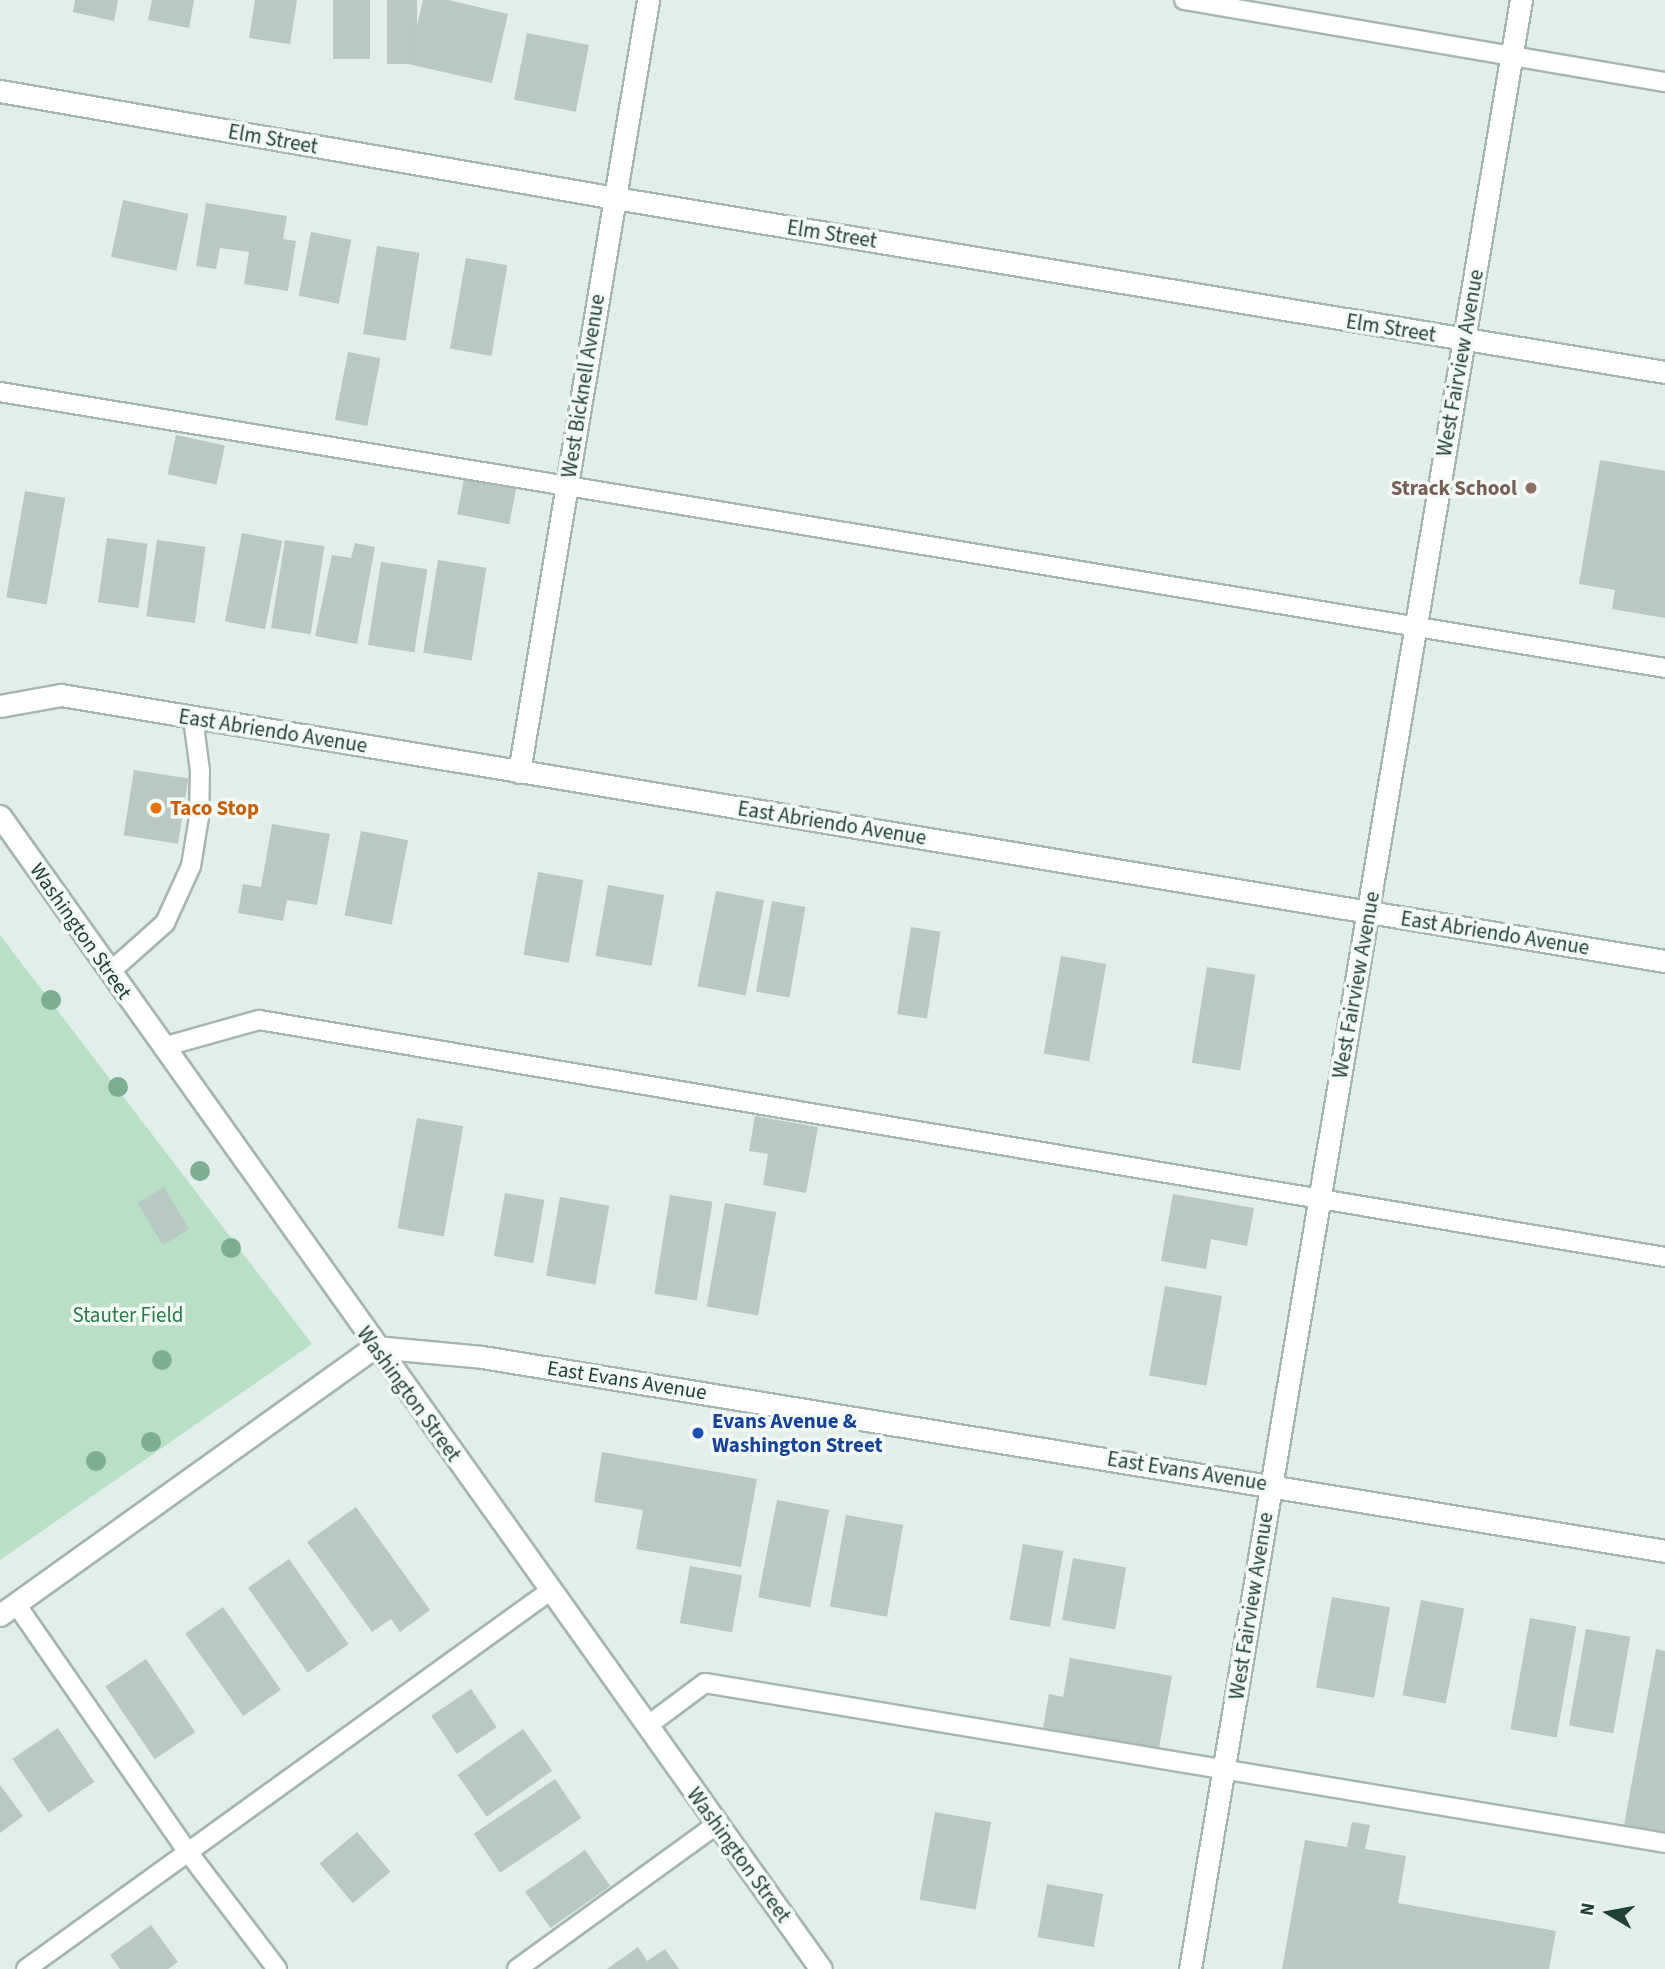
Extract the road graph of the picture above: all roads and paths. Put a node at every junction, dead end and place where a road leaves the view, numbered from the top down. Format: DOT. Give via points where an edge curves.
graph roads {
  1 [pos="648,0"];
  2 [pos="1184,0"];
  3 [pos="1521,0"];
  4 [pos="1512,57"];
  5 [pos="1665,82"];
  6 [pos="0,91"];
  7 [pos="615,198"];
  8 [pos="1465,340"];
  9 [pos="1665,372"];
  10 [pos="0,392"];
  11 [pos="567,486"];
  12 [pos="1416,626"];
  13 [pos="1665,668"];
  14 [pos="0,706"];
  15 [pos="193,718"];
  16 [pos="519,772"];
  17 [pos="0,816"];
  18 [pos="1368,911"];
  19 [pos="1665,961"];
  20 [pos="110,972"];
  21 [pos="163,1047"];
  22 [pos="1319,1200"];
  23 [pos="1665,1257"];
  24 [pos="375,1347"];
  25 [pos="1271,1484"];
  26 [pos="1665,1550"];
  27 [pos="550,1591"];
  28 [pos="8,1610"];
  29 [pos="647,1726"];
  30 [pos="1224,1768"];
  31 [pos="717,1825"];
  32 [pos="1665,1843"];
  33 [pos="188,1852"];
  34 [pos="26,1969"];
  35 [pos="277,1969"];
  36 [pos="517,1969"];
  37 [pos="821,1969"];
  38 [pos="1190,1969"];
  1 -- 7 [label="street, West Bicknell Avenue"];
  2 -- 4 [label="lane"];
  3 -- 4 [label="street, West Fairview Avenue"];
  4 -- 5 [label="lane"];
  4 -- 8 [label="street, West Fairview Avenue"];
  6 -- 7 [label="street, Elm Street"];
  7 -- 8 [label="street, Elm Street"];
  7 -- 11 [label="street, West Bicknell Avenue"];
  8 -- 9 [label="street, Elm Street"];
  8 -- 12 [label="street, West Fairview Avenue"];
  10 -- 11 [label="lane"];
  11 -- 12 [label="lane"];
  11 -- 16 [label="street, West Bicknell Avenue"];
  12 -- 13 [label="lane"];
  12 -- 18 [label="street, West Fairview Avenue"];
  14 -- 15 [label="street, East Abriendo Avenue" via="61,695"];
  15 -- 16 [label="street, East Abriendo Avenue"];
  15 -- 20 [label="lane" via="200,771 191,866 165,923"];
  16 -- 18 [label="street, East Abriendo Avenue"];
  17 -- 20 [label="street, Washington Street"];
  18 -- 19 [label="street, East Abriendo Avenue"];
  18 -- 22 [label="street, West Fairview Avenue"];
  20 -- 21 [label="street, Washington Street"];
  21 -- 22 [label="lane" via="259,1020"];
  21 -- 24 [label="street, Washington Street"];
  22 -- 23 [label="lane"];
  22 -- 25 [label="street, West Fairview Avenue"];
  24 -- 25 [label="street, East Evans Avenue" via="482,1356"];
  24 -- 27 [label="street, Washington Street"];
  24 -- 28 [label="street"];
  25 -- 26 [label="street, East Evans Avenue"];
  25 -- 30 [label="street, West Fairview Avenue"];
  27 -- 29 [label="street, Washington Street"];
  27 -- 33 [label="lane"];
  28 -- 33 [label="lane"];
  29 -- 30 [label="lane" via="705,1683"];
  29 -- 31 [label="street, Washington Street"];
  30 -- 32 [label="lane"];
  30 -- 38 [label="street, West Fairview Avenue"];
  31 -- 36 [label="lane"];
  31 -- 37 [label="street, Washington Street"];
  33 -- 34 [label="lane"];
  33 -- 35 [label="lane"];
}
